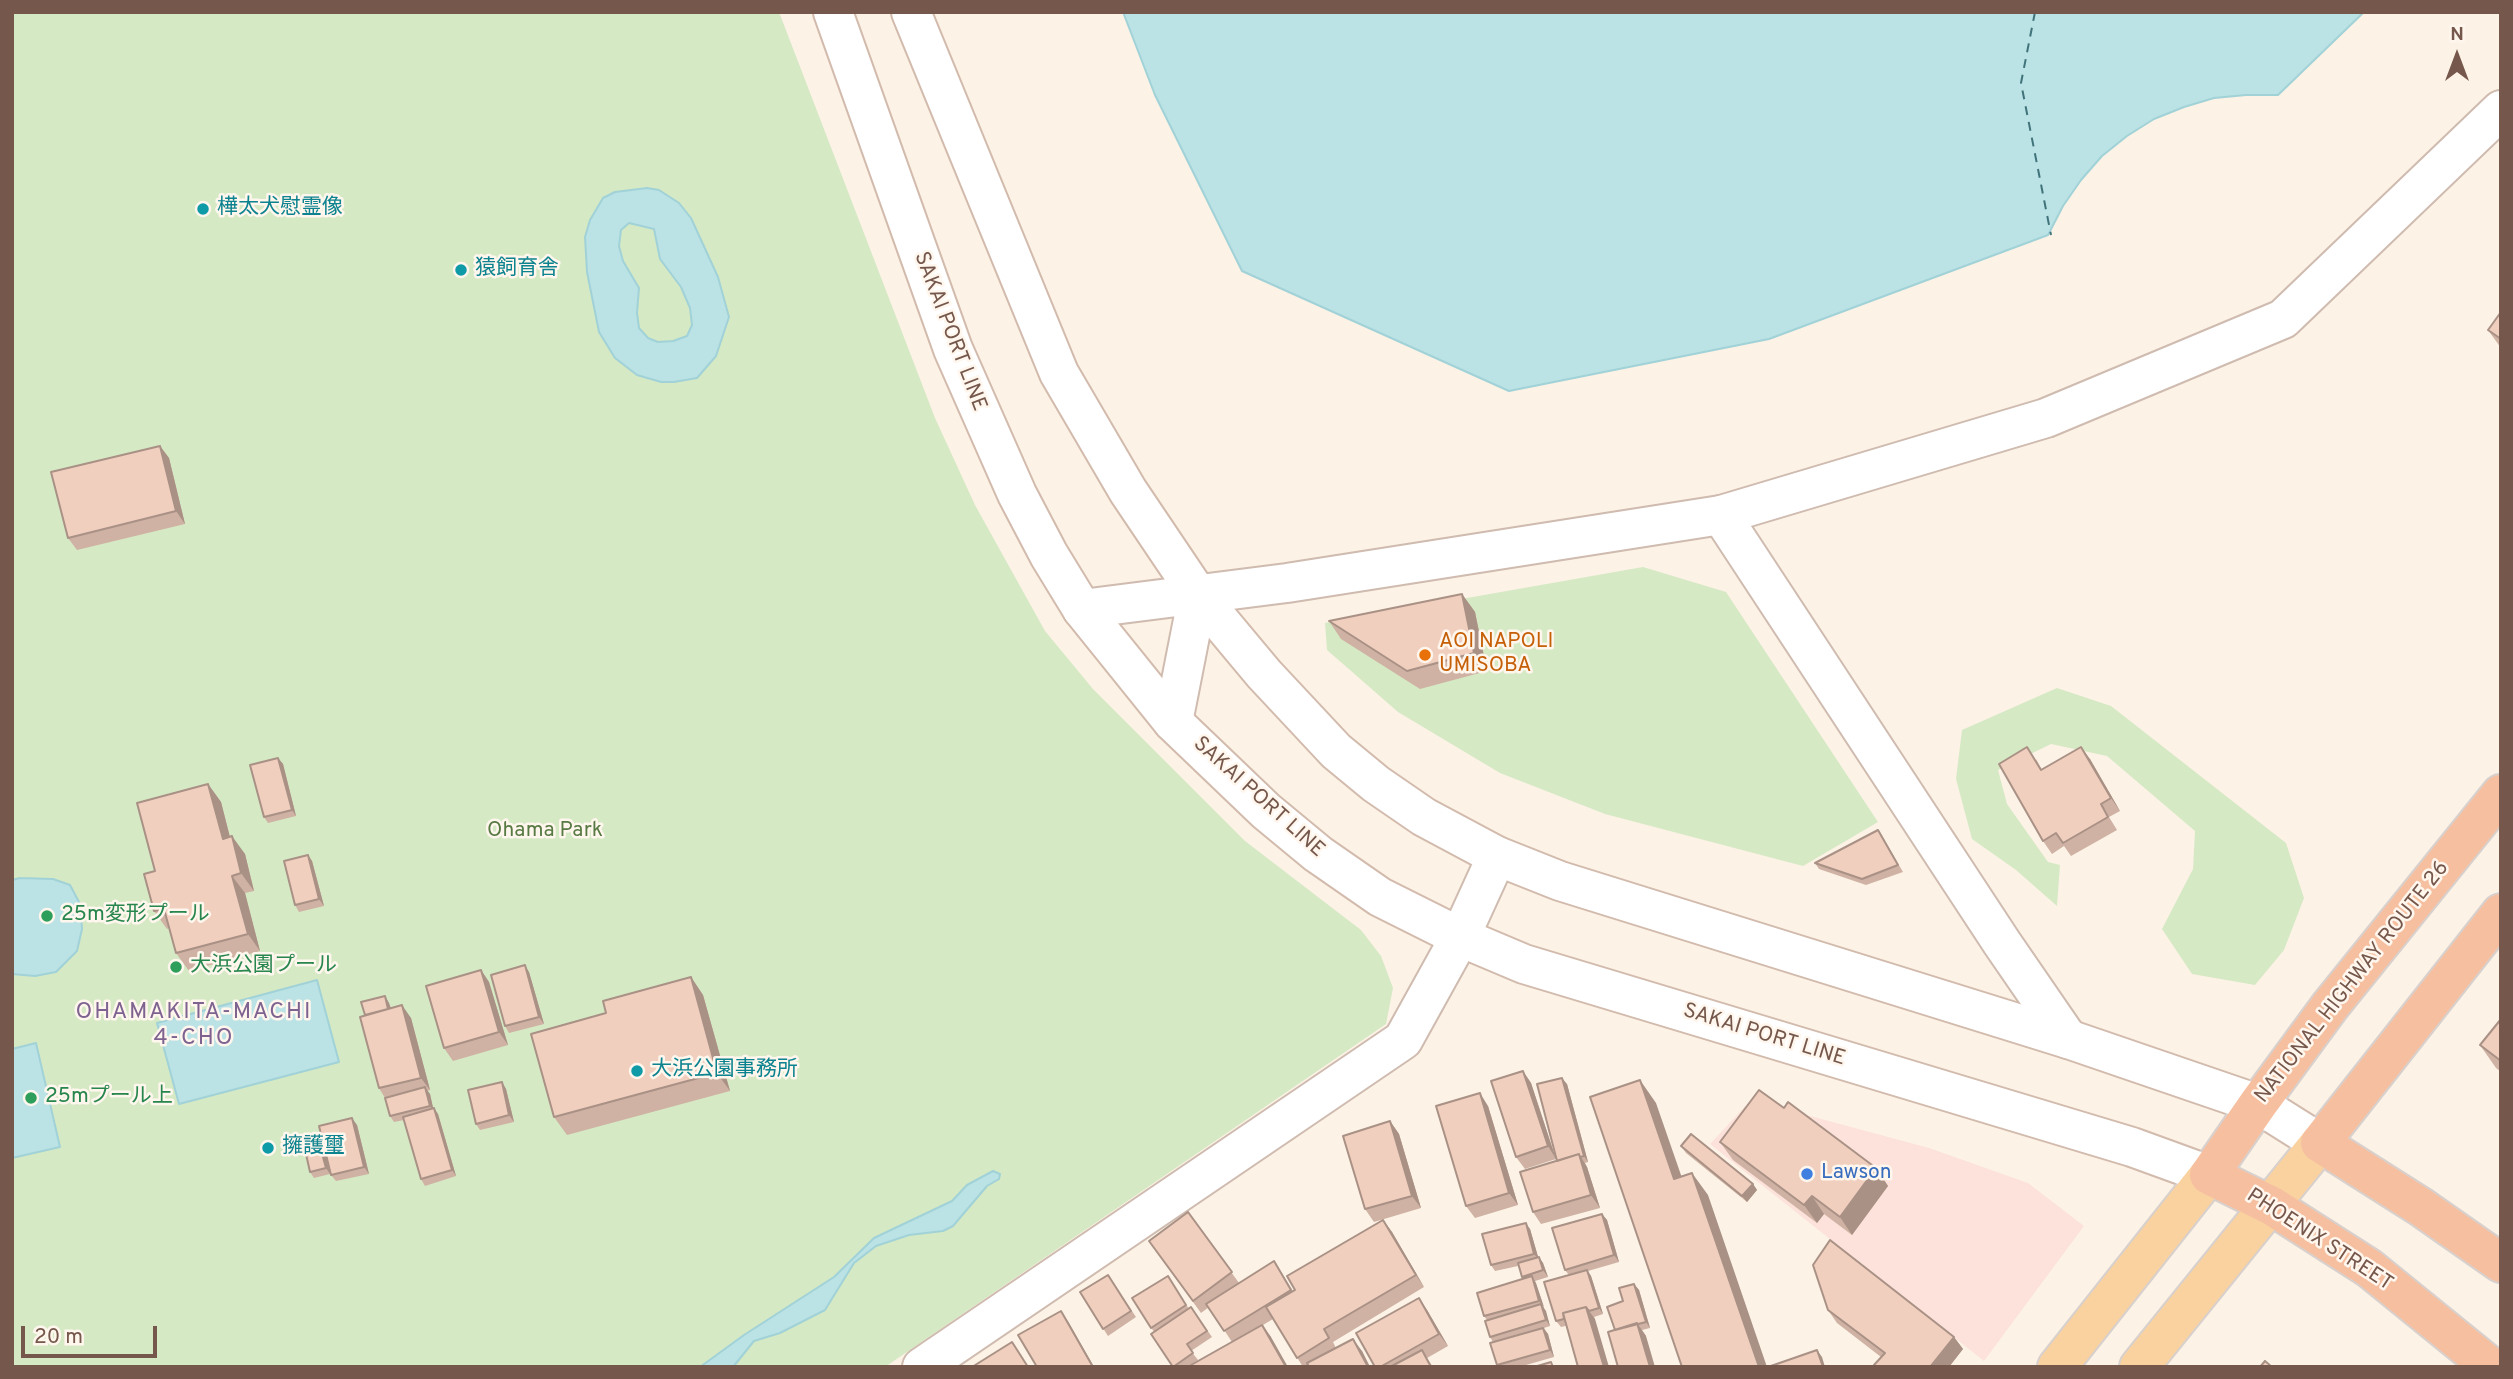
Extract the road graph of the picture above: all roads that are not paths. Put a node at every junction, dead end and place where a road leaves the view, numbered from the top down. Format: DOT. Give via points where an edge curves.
graph roads {
  1 [pos="833,12"];
  2 [pos="911,12"];
  3 [pos="2501,110"];
  4 [pos="1721,515"];
  5 [pos="1198,595"];
  6 [pos="1082,609"];
  7 [pos="1173,722"];
  8 [pos="2501,794"];
  9 [pos="1497,856"];
  10 [pos="2501,913"];
  11 [pos="1460,937"];
  12 [pos="2068,1039"];
  13 [pos="2258,1104"];
  14 [pos="2320,1143"];
  15 [pos="2209,1175"];
  16 [pos="2272,1206"];
  17 [pos="2421,1207"];
  18 [pos="2501,1238"];
  19 [pos="2501,1263"];
  20 [pos="922,1367"];
  21 [pos="2057,1367"];
  22 [pos="2139,1367"];
  23 [pos="2491,1367"];
  1 -- 6 [label="main road, SAKAI PORT LINE" via="953,349 1017,494"];
  2 -- 5 [label="main road" via="1059,373 1128,491"];
  3 -- 4 [label="main road" via="2283,319 2046,418"];
  4 -- 5 [label="main road"];
  4 -- 12 [label="main road"];
  5 -- 6 [label="main road"];
  5 -- 7 [label="main road"];
  5 -- 9 [label="main road" via="1336,751 1424,817"];
  6 -- 7 [label="main road, SAKAI PORT LINE"];
  7 -- 11 [label="main road, SAKAI PORT LINE" via="1318,854 1380,897"];
  8 -- 13 [label="highway, NATIONAL HIGHWAY ROUTE 26" via="2330,1006"];
  9 -- 11 [label="main road"];
  9 -- 12 [label="main road" via="1560,881"];
  10 -- 14 [label="highway"];
  11 -- 15 [label="main road, SAKAI PORT LINE" via="1524,964 2132,1147"];
  11 -- 20 [label="main road" via="1403,1040"];
  12 -- 13 [label="main road"];
  13 -- 14 [label="main road"];
  13 -- 15 [label="highway, NATIONAL HIGHWAY ROUTE 26"];
  14 -- 16 [label="main road"];
  14 -- 17 [label="highway"];
  15 -- 16 [label="highway, PHOENIX STREET"];
  15 -- 21 [label="main road"];
  16 -- 22 [label="main road"];
  16 -- 23 [label="highway, PHOENIX STREET" via="2369,1269"];
  17 -- 18 [label="highway"];
  17 -- 19 [label="highway"];
}
